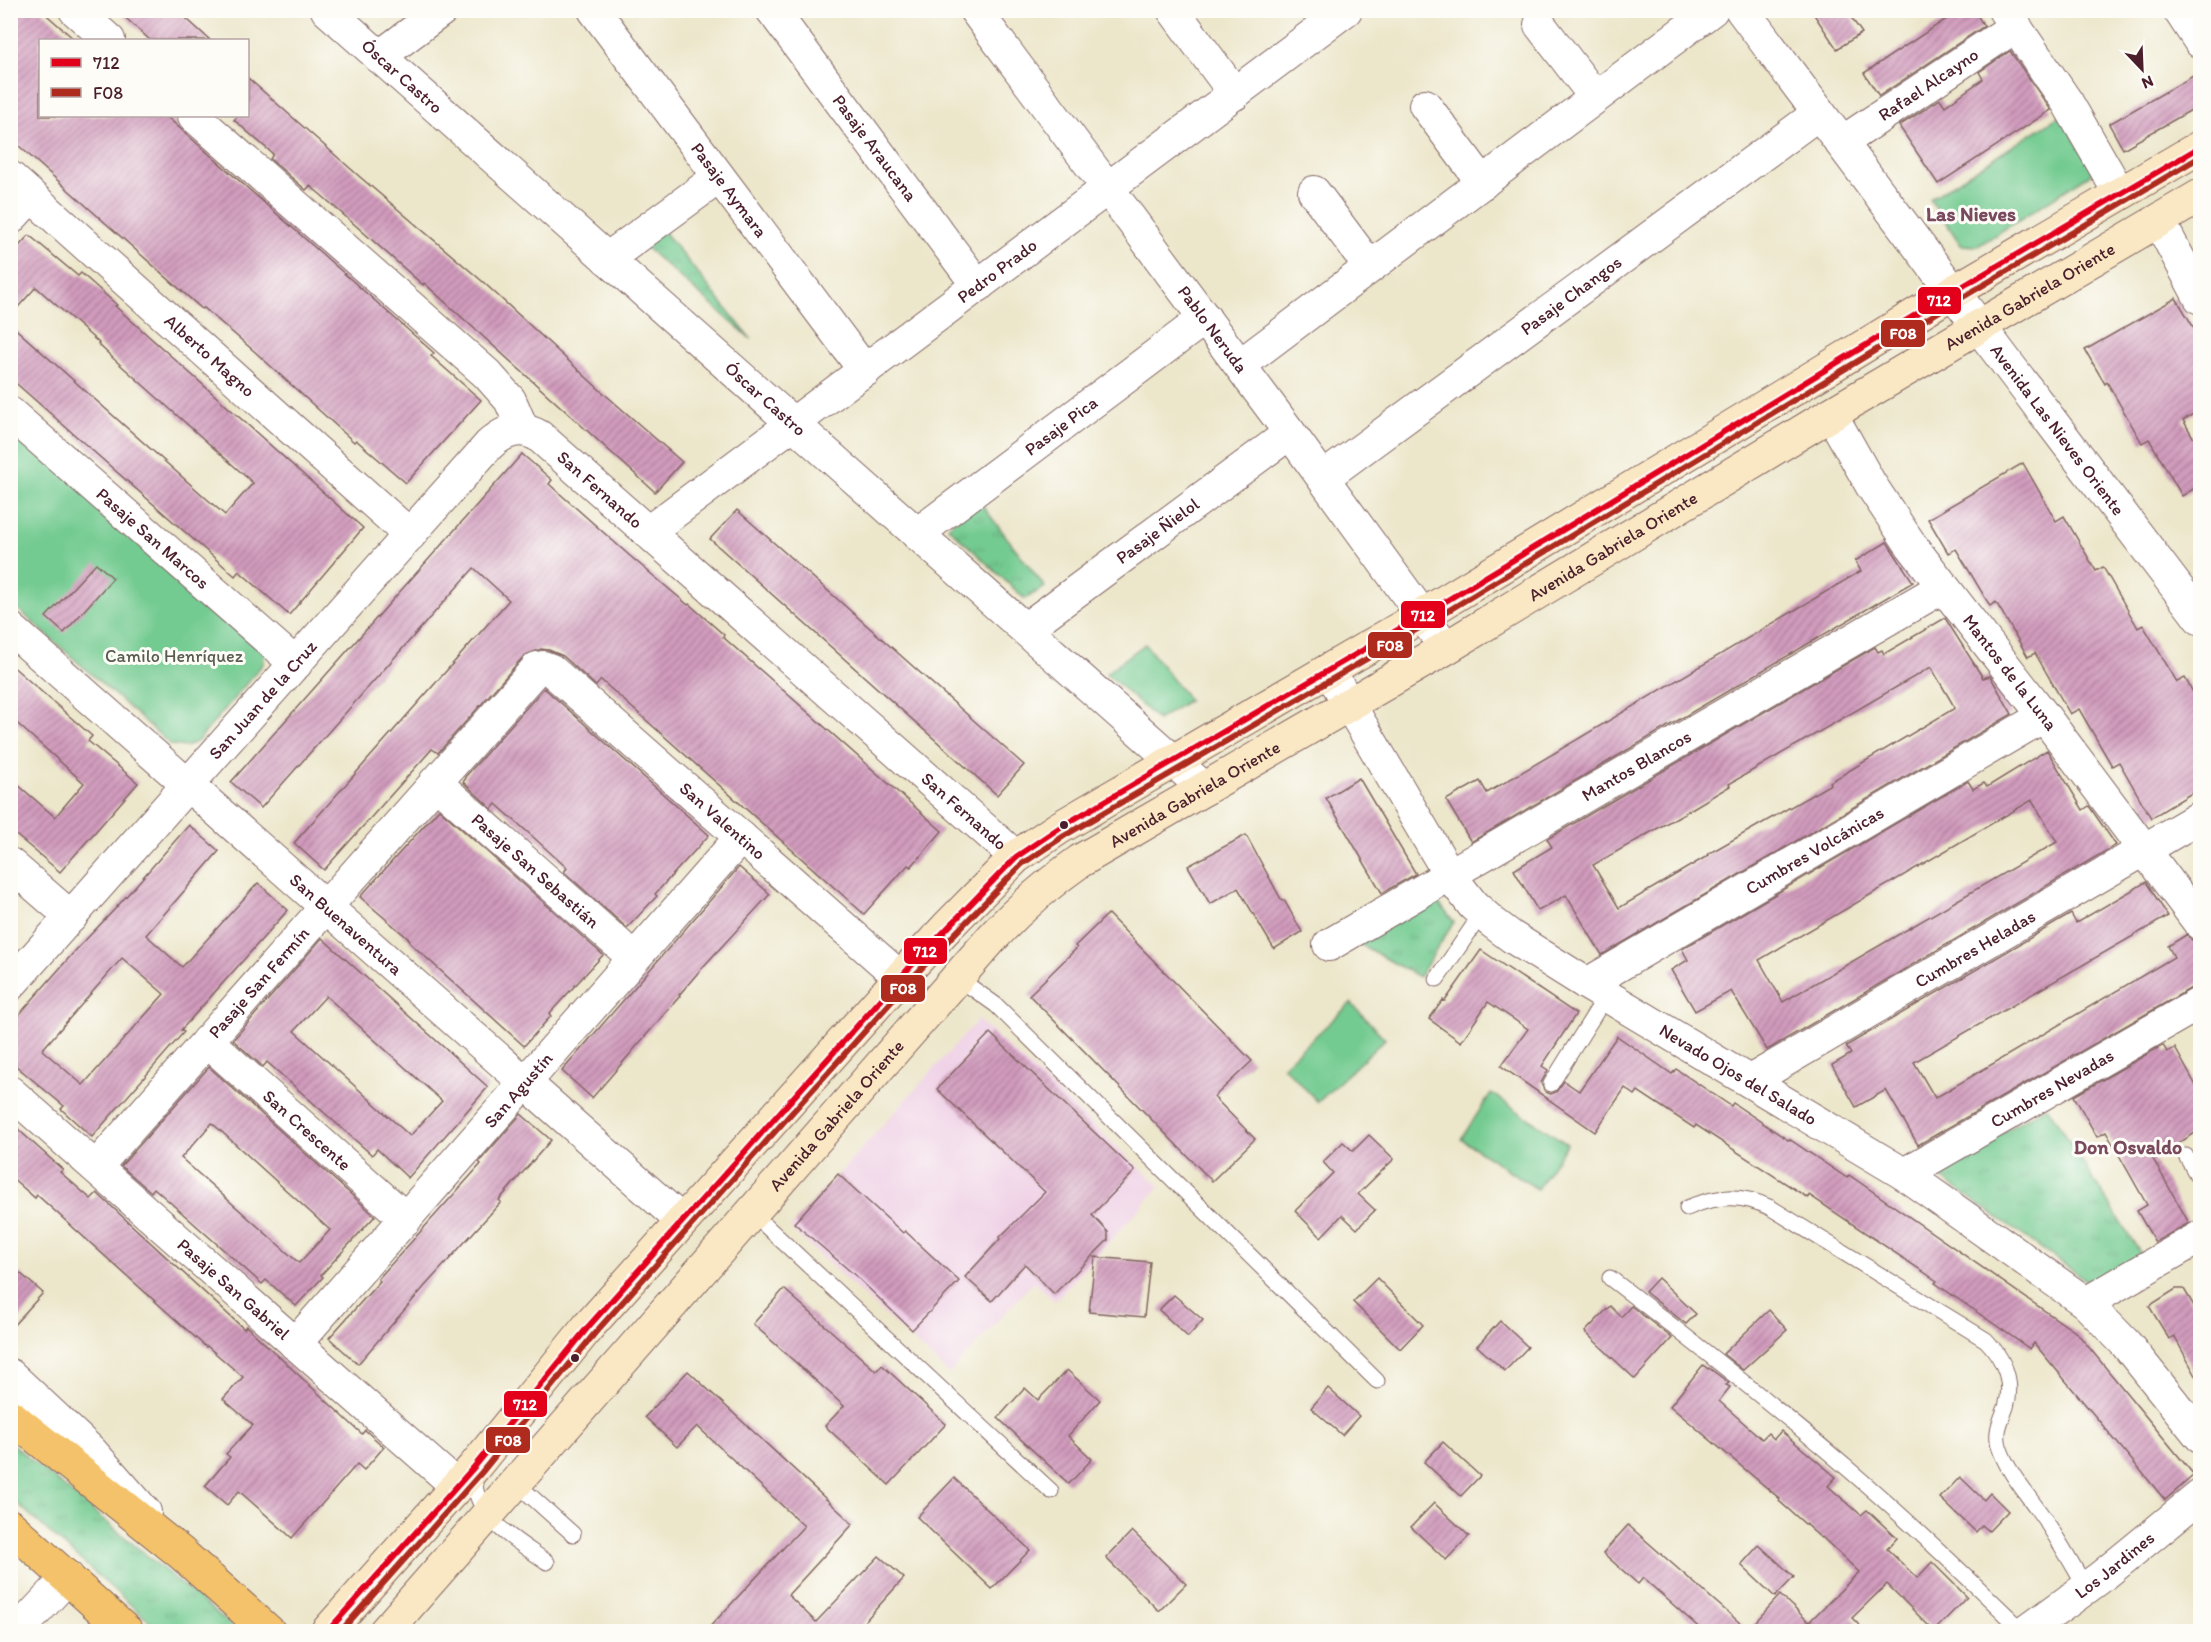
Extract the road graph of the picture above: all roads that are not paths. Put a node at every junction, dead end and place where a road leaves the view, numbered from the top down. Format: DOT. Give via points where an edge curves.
graph roads {
  1 [pos="75,10"];
  2 [pos="327,10"];
  3 [pos="442,10"];
  4 [pos="594,10"];
  5 [pos="772,10"];
  6 [pos="975,10"];
  7 [pos="1173,10"];
  8 [pos="1347,10"];
  9 [pos="1712,10"];
  10 [pos="1742,10"];
  11 [pos="2179,10"];
  12 [pos="2010,18"];
  13 [pos="1540,25"];
  14 [pos="108,39"];
  15 [pos="2200,42"];
  16 [pos="379,57"];
  17 [pos="1235,94"];
  18 [pos="1595,98"];
  19 [pos="1425,105"];
  20 [pos="1819,112"];
  21 [pos="195,117"];
  22 [pos="1841,143"];
  23 [pos="2200,147"];
  24 [pos="719,177"];
  25 [pos="1483,183"];
  26 [pos="21,186"];
  27 [pos="1108,189"];
  28 [pos="1314,192"];
  29 [pos="2120,194"];
  30 [pos="2200,196"];
  31 [pos="10,219"];
  32 [pos="2159,220"];
  33 [pos="606,259"];
  34 [pos="1370,267"];
  35 [pos="978,286"];
  36 [pos="1953,292"];
  37 [pos="2200,298"];
  38 [pos="1205,318"];
  39 [pos="1980,326"];
  40 [pos="1240,365"];
  41 [pos="865,371"];
  42 [pos="10,413"];
  43 [pos="1831,414"];
  44 [pos="794,424"];
  45 [pos="523,430"];
  46 [pos="1290,433"];
  47 [pos="1323,478"];
  48 [pos="648,532"];
  49 [pos="917,534"];
  50 [pos="410,535"];
  51 [pos="1943,587"];
  52 [pos="1423,615"];
  53 [pos="2200,618"];
  54 [pos="10,628"];
  55 [pos="1024,629"];
  56 [pos="1446,648"];
  57 [pos="296,664"];
  58 [pos="543,667"];
  59 [pos="1329,670"];
  60 [pos="1350,705"];
  61 [pos="2044,716"];
  62 [pos="1174,761"];
  63 [pos="435,782"];
  64 [pos="188,785"];
  65 [pos="1205,789"];
  66 [pos="2200,817"];
  67 [pos="741,837"];
  68 [pos="2145,850"];
  69 [pos="1016,857"];
  70 [pos="10,864"];
  71 [pos="1449,874"];
  72 [pos="326,906"];
  73 [pos="1482,914"];
  74 [pos="71,917"];
  75 [pos="2200,924"];
  76 [pos="1329,945"];
  77 [pos="634,958"];
  78 [pos="901,978"];
  79 [pos="958,978"];
  80 [pos="1437,979"];
  81 [pos="10,985"];
  82 [pos="1597,990"];
  83 [pos="2200,1003"];
  84 [pos="207,1041"];
  85 [pos="1750,1081"];
  86 [pos="525,1083"];
  87 [pos="1551,1084"];
  88 [pos="10,1092"];
  89 [pos="2186,1156"];
  90 [pos="96,1167"];
  91 [pos="1904,1174"];
  92 [pos="2200,1180"];
  93 [pos="1687,1208"];
  94 [pos="752,1213"];
  95 [pos="406,1219"];
  96 [pos="682,1221"];
  97 [pos="2200,1237"];
  98 [pos="1610,1278"];
  99 [pos="2086,1303"];
  100 [pos="295,1344"];
  101 [pos="10,1375"];
  102 [pos="1377,1381"];
  103 [pos="10,1416"];
  104 [pos="2200,1436"];
  105 [pos="466,1477"];
  106 [pos="515,1482"];
  107 [pos="1051,1491"];
  108 [pos="2200,1496"];
  109 [pos="486,1516"];
  110 [pos="10,1526"];
  111 [pos="573,1534"];
  112 [pos="181,1553"];
  113 [pos="547,1562"];
  114 [pos="68,1577"];
  115 [pos="2086,1588"];
  116 [pos="17,1632"];
  117 [pos="128,1632"];
  118 [pos="269,1632"];
  119 [pos="327,1632"];
  120 [pos="385,1632"];
  121 [pos="2025,1632"];
  1 -- 14 [label="street"];
  2 -- 16 [label="street, Óscar Castro"];
  3 -- 16 [label="street"];
  4 -- 24 [label="street, Pasaje Aymara"];
  5 -- 35 [label="street, Pasaje Araucana"];
  6 -- 27 [label="street, Pablo Neruda"];
  7 -- 17 [label="street"];
  8 -- 17 [label="street, Pedro Prado"];
  9 -- 18 [label="street"];
  10 -- 20 [label="street, Avenida Las Nieves Oriente"];
  11 -- 15 [label="street"];
  12 -- 22 [label="street, Rafael Alcayno"];
  12 -- 29 [label="street" via="2067,102"];
  13 -- 18 [label="street"];
  16 -- 33 [label="street, Óscar Castro"];
  17 -- 27 [label="street, Pedro Prado"];
  18 -- 25 [label="street"];
  19 -- 25 [label="street"];
  20 -- 22 [label="street, Avenida Las Nieves Oriente"];
  20 -- 47 [label="street, Pasaje Changos"];
  21 -- 45 [label="street" via="487,375 510,400"];
  22 -- 36 [label="street, Avenida Las Nieves Oriente"];
  23 -- 29 [label="main road"];
  24 -- 33 [label="street"];
  24 -- 41 [label="street, Pasaje Aymara"];
  25 -- 34 [label="street"];
  26 -- 31 [label="street"];
  26 -- 50 [label="street, Alberto Magno"];
  27 -- 35 [label="street, Pedro Prado"];
  27 -- 38 [label="street, Pablo Neruda"];
  28 -- 34 [label="street"];
  29 -- 36 [label="main road"];
  30 -- 32 [label="main road, Avenida Gabriela Oriente"];
  32 -- 37 [label="street"];
  32 -- 39 [label="main road, Avenida Gabriela Oriente"];
  33 -- 44 [label="street, Óscar Castro"];
  34 -- 40 [label="street"];
  35 -- 41 [label="street, Pedro Prado"];
  36 -- 39 [label="street, Avenida Las Nieves Oriente"];
  36 -- 52 [label="main road"];
  38 -- 40 [label="street, Pablo Neruda"];
  38 -- 49 [label="street, Pasaje Pica"];
  39 -- 43 [label="main road, Avenida Gabriela Oriente"];
  39 -- 53 [label="street, Avenida Las Nieves Oriente"];
  40 -- 46 [label="street, Pablo Neruda"];
  41 -- 44 [label="street, Pedro Prado"];
  42 -- 57 [label="street, Pasaje San Marcos"];
  43 -- 51 [label="street, Mantos de la Luna" via="1889,515"];
  43 -- 56 [label="main road, Avenida Gabriela Oriente"];
  44 -- 48 [label="street, Pedro Prado"];
  44 -- 49 [label="street, Óscar Castro"];
  45 -- 48 [label="street, San Fernando" via="539,436"];
  45 -- 50 [label="street, San Juan de la Cruz" via="513,430 496,439"];
  46 -- 47 [label="street, Pablo Neruda"];
  46 -- 55 [label="street, Pasaje Ñielol"];
  47 -- 52 [label="street, Pablo Neruda"];
  48 -- 69 [label="street, San Fernando"];
  49 -- 55 [label="street, Óscar Castro"];
  50 -- 57 [label="street, San Juan de la Cruz"];
  51 -- 61 [label="street, Mantos de la Luna"];
  51 -- 71 [label="street, Mantos Blancos"];
  52 -- 56 [label="street, Pablo Neruda"];
  52 -- 59 [label="main road"];
  54 -- 64 [label="street, San Buenaventura"];
  55 -- 62 [label="street, Óscar Castro"];
  56 -- 60 [label="main road, Avenida Gabriela Oriente"];
  57 -- 64 [label="street, San Juan de la Cruz"];
  58 -- 63 [label="street, Pasaje San Fermín" via="533,671"];
  58 -- 67 [label="street, San Valentino"];
  59 -- 60 [label="street, Nevado Ojos del Salado"];
  59 -- 62 [label="main road"];
  60 -- 65 [label="main road, Avenida Gabriela Oriente"];
  60 -- 71 [label="street, Nevado Ojos del Salado"];
  61 -- 68 [label="street, Mantos de la Luna"];
  61 -- 82 [label="street, Cumbres Volcánicas"];
  62 -- 65 [label="street, Óscar Castro"];
  62 -- 69 [label="main road"];
  63 -- 72 [label="street, Pasaje San Fermín"];
  63 -- 77 [label="street, Pasaje San Sebastián"];
  64 -- 72 [label="street, San Buenaventura"];
  64 -- 74 [label="street, San Juan de la Cruz"];
  65 -- 79 [label="main road, Avenida Gabriela Oriente" via="1080,861 1047,885 1021,907"];
  66 -- 68 [label="street, Cumbres Heladas"];
  67 -- 77 [label="street, San Agustín"];
  67 -- 78 [label="street, San Valentino"];
  68 -- 75 [label="street, Mantos de la Luna"];
  68 -- 85 [label="street, Cumbres Heladas"];
  69 -- 78 [label="main road"];
  70 -- 74 [label="street"];
  71 -- 73 [label="street, Nevado Ojos del Salado"];
  71 -- 76 [label="street, Mantos Blancos"];
  72 -- 84 [label="street, Pasaje San Fermín"];
  72 -- 86 [label="street, San Buenaventura"];
  73 -- 80 [label="lane"];
  73 -- 82 [label="street, Nevado Ojos del Salado"];
  74 -- 81 [label="street, San Juan de la Cruz"];
  77 -- 86 [label="street, San Agustín"];
  78 -- 96 [label="main road"];
  79 -- 94 [label="main road, Avenida Gabriela Oriente"];
  79 -- 102 [label="lane" via="996,1005"];
  82 -- 85 [label="street, Nevado Ojos del Salado"];
  82 -- 87 [label="lane"];
  83 -- 91 [label="street, Cumbres Nevadas"];
  84 -- 90 [label="street, Pasaje San Fermín"];
  84 -- 95 [label="street, San Crescente"];
  85 -- 91 [label="street, Nevado Ojos del Salado"];
  86 -- 95 [label="street, San Agustín"];
  86 -- 96 [label="street, San Buenaventura"];
  88 -- 90 [label="street, Pasaje San Gabriel"];
  89 -- 92 [label="lane"];
  90 -- 100 [label="street, Pasaje San Gabriel"];
  91 -- 99 [label="street, Nevado Ojos del Salado"];
  93 -- 115 [label="lane" via="1721,1197 1756,1201 1986,1340 2008,1376 2005,1408 1998,1425 2003,1456"];
  94 -- 106 [label="main road, Avenida Gabriela Oriente"];
  94 -- 107 [label="lane"];
  95 -- 100 [label="street, San Agustín"];
  96 -- 105 [label="main road" via="588,1327"];
  97 -- 99 [label="street"];
  98 -- 121 [label="lane" via="1848,1469"];
  99 -- 104 [label="street, Nevado Ojos del Salado" via="2126,1344"];
  100 -- 105 [label="street, Pasaje San Gabriel"];
  101 -- 112 [label="street" via="92,1452"];
  103 -- 112 [label="main road"];
  105 -- 109 [label="lane"];
  105 -- 119 [label="main road"];
  106 -- 109 [label="main road, Avenida Gabriela Oriente"];
  106 -- 111 [label="lane"];
  108 -- 115 [label="street, Los Jardines"];
  109 -- 113 [label="lane"];
  109 -- 120 [label="main road, Avenida Gabriela Oriente"];
  110 -- 114 [label="main road"];
  112 -- 118 [label="main road"];
  114 -- 116 [label="street"];
  114 -- 117 [label="main road"];
  115 -- 121 [label="street, Los Jardines"];
}
